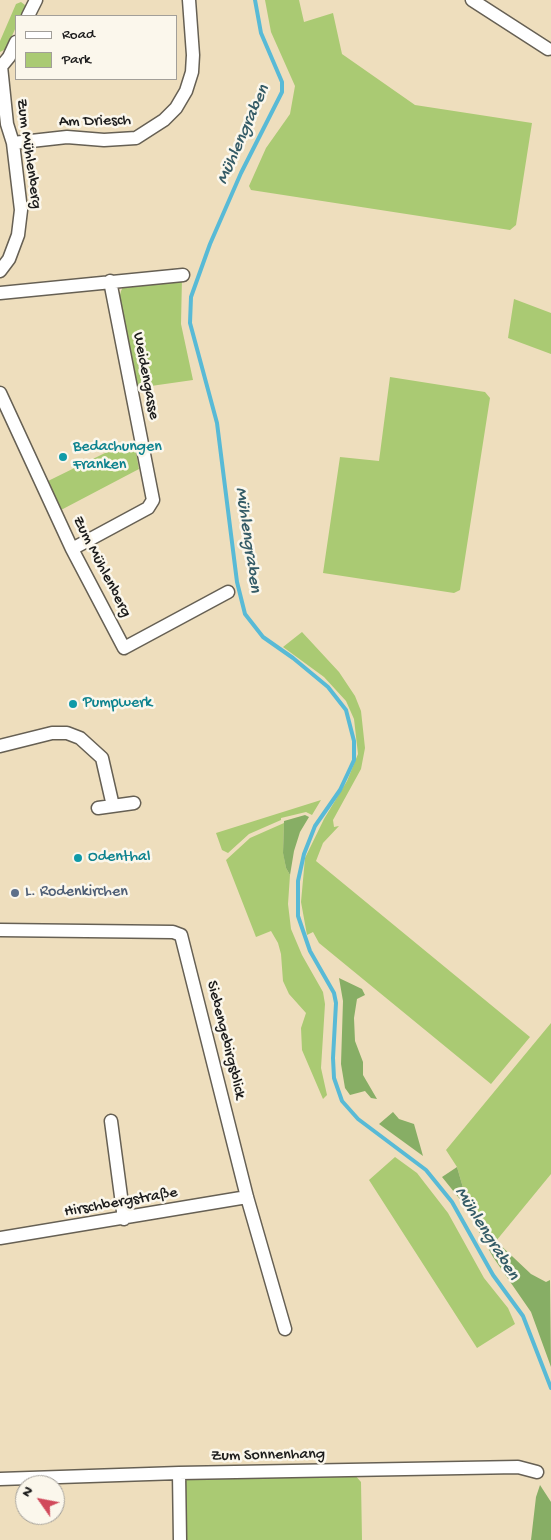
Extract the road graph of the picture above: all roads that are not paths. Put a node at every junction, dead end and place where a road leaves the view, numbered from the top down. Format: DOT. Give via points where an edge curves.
graph roads {
  1 [pos="36,0"];
  2 [pos="189,0"];
  3 [pos="472,0"];
  4 [pos="28,15"];
  5 [pos="15,44"];
  6 [pos="548,49"];
  7 [pos="1,67"];
  8 [pos="12,143"];
  9 [pos="0,272"];
  10 [pos="183,275"];
  11 [pos="110,281"];
  12 [pos="0,293"];
  13 [pos="0,392"];
  14 [pos="72,549"];
  15 [pos="228,592"];
  16 [pos="0,746"];
  17 [pos="134,803"];
  18 [pos="113,806"];
  19 [pos="98,808"];
  20 [pos="0,930"];
  21 [pos="111,1121"];
  22 [pos="248,1197"];
  23 [pos="124,1219"];
  24 [pos="0,1238"];
  25 [pos="285,1328"];
  26 [pos="536,1472"];
  27 [pos="179,1473"];
  28 [pos="0,1479"];
  29 [pos="180,1540"];
  1 -- 4 [label="street"];
  2 -- 8 [label="street, Am Driesch" via="192,72 186,92 164,120 136,138 104,140 67,136"];
  3 -- 6 [label="street"];
  5 -- 7 [label="street"];
  7 -- 8 [label="street, Zum Mühlenberg" via="6,124"];
  8 -- 9 [label="street, Zum Mühlenberg" via="21,210 18,235"];
  10 -- 11 [label="street"];
  11 -- 12 [label="street"];
  11 -- 14 [label="street, Weidengasse" via="153,500 148,508"];
  13 -- 14 [label="street, Zum Mühlenberg"];
  14 -- 15 [label="street, Zum Mühlenberg" via="124,648"];
  16 -- 18 [label="street" via="52,733 67,733 80,738 102,758"];
  17 -- 18 [label="street"];
  18 -- 19 [label="street"];
  20 -- 22 [label="street, Siebengebirgsblick" via="173,932 181,935"];
  21 -- 23 [label="street"];
  22 -- 23 [label="street, Hirschbergstraße"];
  22 -- 25 [label="street, Siebengebirgsblick"];
  23 -- 24 [label="street, Hirschbergstraße"];
  26 -- 27 [label="street, Zum Sonnenhang" via="518,1467"];
  27 -- 28 [label="street, Zum Sonnenhang"];
  27 -- 29 [label="street"];
}
